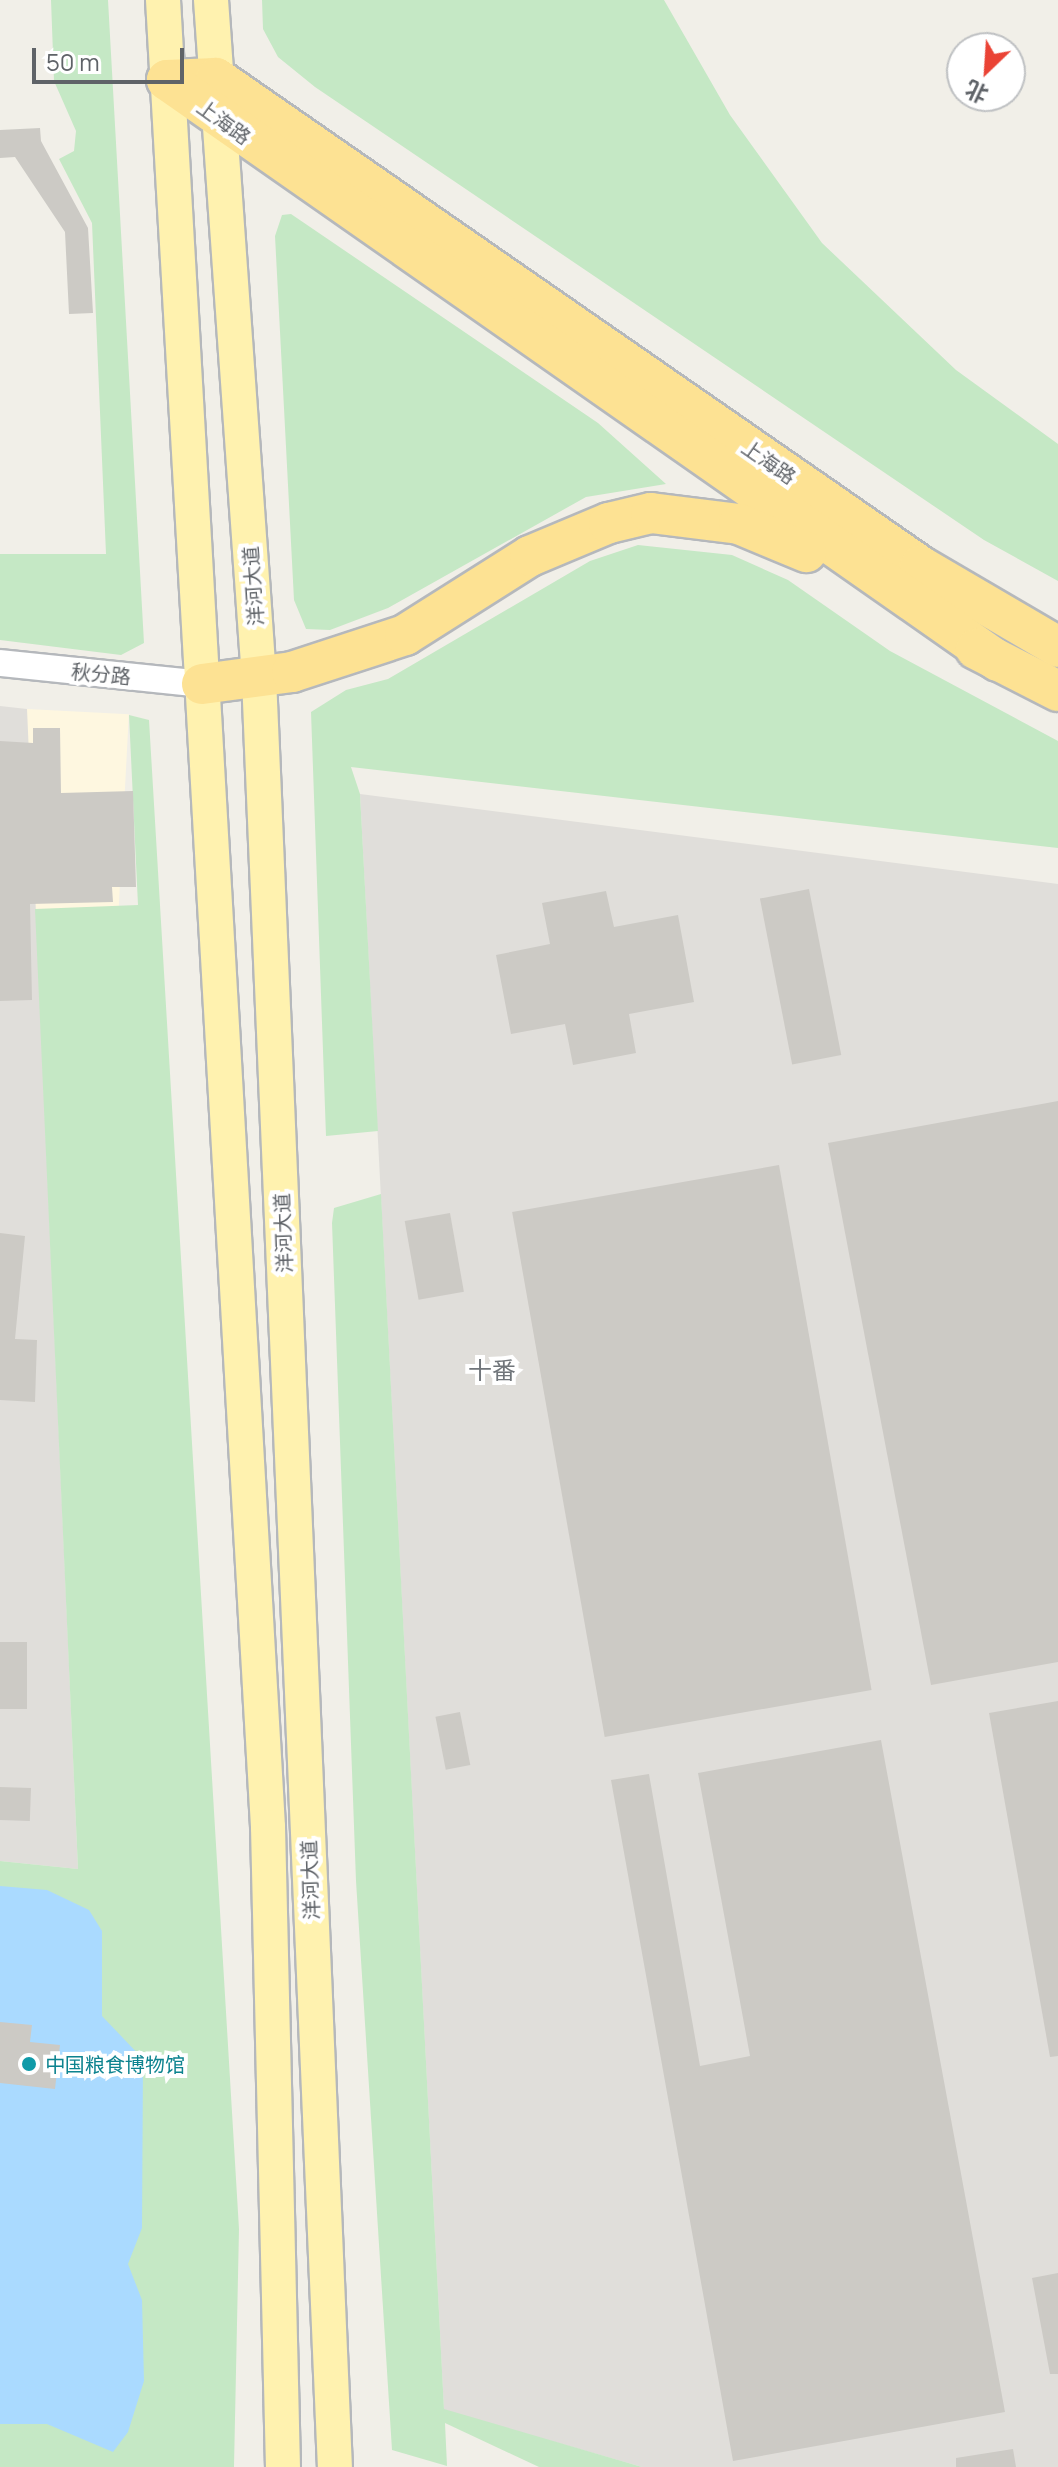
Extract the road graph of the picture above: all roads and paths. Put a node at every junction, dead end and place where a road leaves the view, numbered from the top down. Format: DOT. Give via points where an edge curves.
graph roads {
  1 [pos="163,0"];
  2 [pos="211,0"];
  3 [pos="216,78"];
  4 [pos="167,80"];
  5 [pos="219,119"];
  6 [pos="1058,647"];
  7 [pos="998,661"];
  8 [pos="0,663"];
  9 [pos="259,678"];
  10 [pos="202,684"];
  11 [pos="1058,691"];
  12 [pos="283,2467"];
  13 [pos="335,2467"];
  1 -- 4 [label="main road, 洋河大道"];
  2 -- 3 [label="main road, 洋河大道"];
  3 -- 4 [label="highway, 上海路"];
  3 -- 5 [label="main road, 洋河大道"];
  3 -- 6 [label="highway, 上海路" via="920,566"];
  4 -- 5 [label="highway, 上海路"];
  4 -- 10 [label="main road, 洋河大道"];
  5 -- 7 [label="highway, 上海路"];
  5 -- 9 [label="main road, 洋河大道"];
  7 -- 9 [label="highway, 上海路" via="792,543 703,516 651,513 609,523 530,556 405,635"];
  7 -- 11 [label="highway, 上海路"];
  8 -- 10 [label="street, 秋分路"];
  9 -- 10 [label="highway, 上海路"];
  9 -- 13 [label="main road, 洋河大道"];
  10 -- 12 [label="main road, 洋河大道" via="268,1827"];
}
